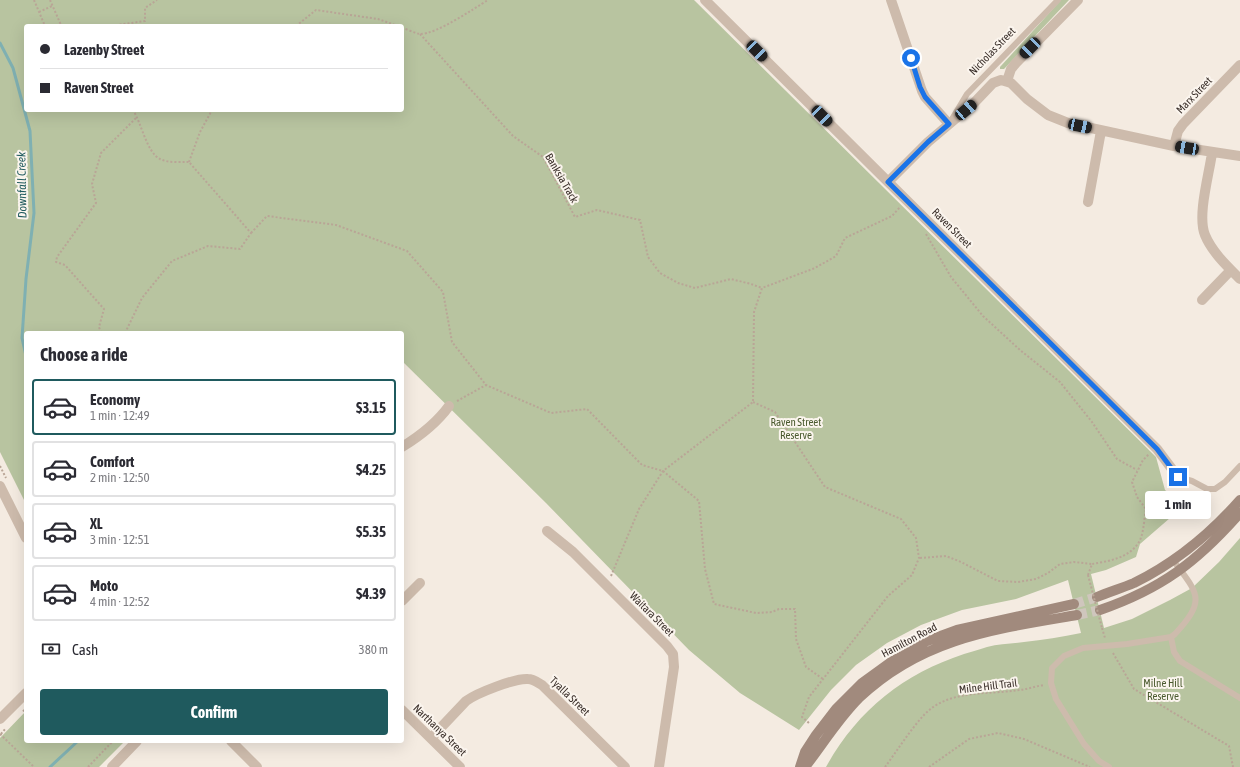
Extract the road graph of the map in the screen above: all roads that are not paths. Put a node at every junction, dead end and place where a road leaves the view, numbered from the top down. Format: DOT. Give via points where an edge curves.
graph roads {
  1 [pos="705,0"];
  2 [pos="892,0"];
  3 [pos="1058,0"];
  4 [pos="1078,0"];
  5 [pos="1240,66"];
  6 [pos="1007,81"];
  7 [pos="949,124"];
  8 [pos="1102,131"];
  9 [pos="1174,146"];
  10 [pos="1212,152"];
  11 [pos="1240,156"];
  12 [pos="888,182"];
  13 [pos="1088,202"];
  14 [pos="1231,270"];
  15 [pos="1240,278"];
  16 [pos="1202,300"];
  17 [pos="449,406"];
  18 [pos="404,446"];
  19 [pos="1240,466"];
  20 [pos="1178,477"];
  21 [pos="0,486"];
  22 [pos="1240,500"];
  23 [pos="1240,513"];
  24 [pos="547,531"];
  25 [pos="24,534"];
  26 [pos="1173,560"];
  27 [pos="1180,571"];
  28 [pos="420,583"];
  29 [pos="1096,597"];
  30 [pos="404,599"];
  31 [pos="1074,604"];
  32 [pos="1100,610"];
  33 [pos="1077,615"];
  34 [pos="1171,637"];
  35 [pos="24,695"];
  36 [pos="1240,698"];
  37 [pos="404,712"];
  38 [pos="1,715"];
  39 [pos="431,738"];
  40 [pos="135,743"];
  41 [pos="233,743"];
  42 [pos="112,767"];
  43 [pos="257,767"];
  44 [pos="460,767"];
  45 [pos="625,767"];
  46 [pos="659,767"];
  47 [pos="800,767"];
  48 [pos="805,767"];
  49 [pos="1109,767"];
  1 -- 12 [label="street, Raven Street"];
  2 -- 7 [label="street" via="922,91"];
  3 -- 7 [label="lane, Nicholas Street" via="967,94"];
  4 -- 6 [label="street" via="1016,63"];
  5 -- 9 [label="street, Marx Street" via="1183,124"];
  6 -- 7 [label="street, Nicholas Street" via="999,80 993,83"];
  6 -- 8 [label="street" via="1048,115"];
  7 -- 12 [label="street, Nicholas Street"];
  8 -- 9 [label="street"];
  8 -- 13 [label="street"];
  9 -- 10 [label="street"];
  10 -- 11 [label="street"];
  10 -- 14 [label="street" via="1202,209 1202,228 1213,250"];
  12 -- 20 [label="street, Raven Street" via="1157,449"];
  14 -- 15 [label="street"];
  14 -- 16 [label="street"];
  17 -- 18 [label="street" via="426,431"];
  19 -- 20 [label="lane" via="1215,489 1207,489"];
  21 -- 25 [label="street"];
  22 -- 26 [label="main road" via="1206,535"];
  23 -- 27 [label="main road" via="1208,548"];
  24 -- 46 [label="street, Waitara Street" via="573,552 673,654 674,667"];
  26 -- 27 [label="lane"];
  26 -- 29 [label="main road" via="1134,583"];
  27 -- 32 [label="main road" via="1149,590"];
  27 -- 34 [label="lane" via="1195,594 1196,604 1189,617"];
  28 -- 30 [label="street"];
  31 -- 47 [label="main road, Hamilton Road" via="957,630 927,642 891,662 862,683 836,709 805,752"];
  33 -- 48 [label="main road, Hamilton Road" via="970,636 915,658 888,675 860,698 833,728"];
  34 -- 36 [label="lane" via="1174,652 1180,661"];
  34 -- 49 [label="lane" via="1083,648 1064,656 1052,668 1051,683 1056,699 1084,744 1099,761"];
  35 -- 38 [label="street"];
  37 -- 39 [label="street, Narthanya Street"];
  39 -- 44 [label="street, Narthanya Street"];
  39 -- 45 [label="street, Tyalla Street" via="472,697 518,680 529,679 545,688"];
  40 -- 42 [label="street"];
  41 -- 43 [label="street"];
}
